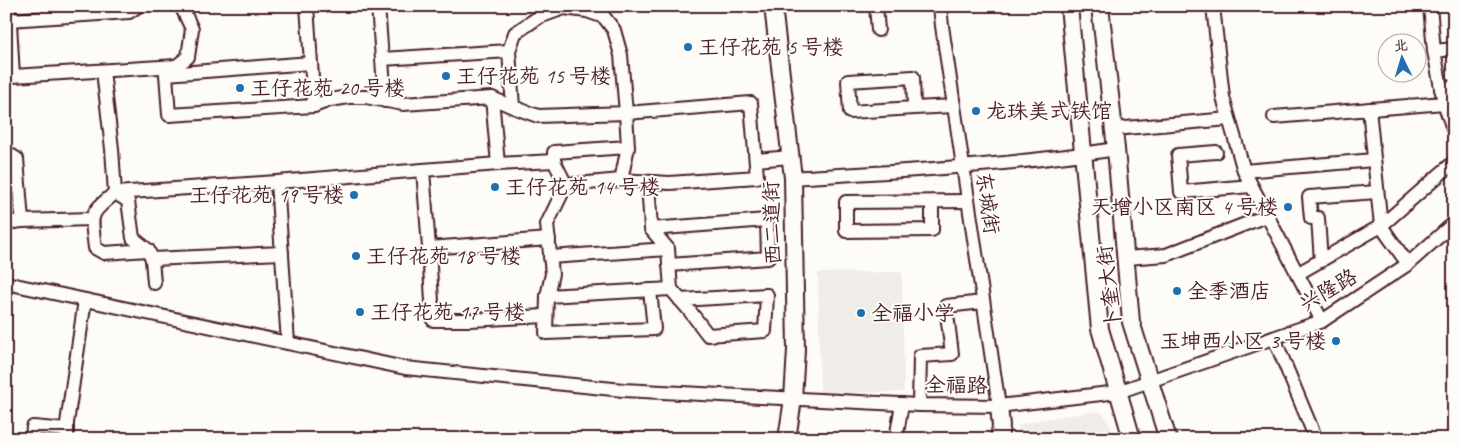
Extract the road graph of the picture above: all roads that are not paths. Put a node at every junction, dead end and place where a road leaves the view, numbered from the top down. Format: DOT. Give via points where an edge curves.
graph roads {
  1 [pos="9,6"];
  2 [pos="138,6"];
  3 [pos="181,6"];
  4 [pos="307,6"];
  5 [pos="378,6"];
  6 [pos="773,6"];
  7 [pos="876,6"];
  8 [pos="940,6"];
  9 [pos="1069,6"];
  10 [pos="1100,6"];
  11 [pos="1213,6"];
  12 [pos="1430,6"];
  13 [pos="564,7"];
  14 [pos="9,20"];
  15 [pos="878,30"];
  16 [pos="1454,49"];
  17 [pos="509,51"];
  18 [pos="1434,51"];
  19 [pos="382,59"];
  20 [pos="311,63"];
  21 [pos="177,66"];
  22 [pos="104,71"];
  23 [pos="166,74"];
  24 [pos="9,77"];
  25 [pos="1447,88"];
  26 [pos="492,98"];
  27 [pos="385,100"];
  28 [pos="1444,103"];
  29 [pos="314,106"];
  30 [pos="954,106"];
  31 [pos="513,107"];
  32 [pos="914,108"];
  33 [pos="1369,109"];
  34 [pos="626,113"];
  35 [pos="1274,117"];
  36 [pos="1229,119"];
  37 [pos="1114,129"];
  38 [pos="1454,132"];
  39 [pos="628,147"];
  40 [pos="1116,149"];
  41 [pos="6,152"];
  42 [pos="1216,152"];
  43 [pos="1083,154"];
  44 [pos="790,157"];
  45 [pos="756,160"];
  46 [pos="1374,160"];
  47 [pos="554,161"];
  48 [pos="1454,162"];
  49 [pos="498,164"];
  50 [pos="963,167"];
  51 [pos="423,170"];
  52 [pos="1244,171"];
  53 [pos="793,178"];
  54 [pos="621,180"];
  55 [pos="277,182"];
  56 [pos="648,182"];
  57 [pos="566,185"];
  58 [pos="1252,186"];
  59 [pos="1377,192"];
  60 [pos="115,194"];
  61 [pos="932,202"];
  62 [pos="968,202"];
  63 [pos="1266,216"];
  64 [pos="92,219"];
  65 [pos="22,221"];
  66 [pos="6,223"];
  67 [pos="1454,223"];
  68 [pos="1381,226"];
  69 [pos="651,229"];
  70 [pos="549,239"];
  71 [pos="429,248"];
  72 [pos="668,249"];
  73 [pos="282,253"];
  74 [pos="150,255"];
  75 [pos="550,257"];
  76 [pos="1126,258"];
  77 [pos="1321,261"];
  78 [pos="1408,264"];
  79 [pos="669,265"];
  80 [pos="1298,274"];
  81 [pos="6,283"];
  82 [pos="154,283"];
  83 [pos="671,289"];
  84 [pos="650,290"];
  85 [pos="547,296"];
  86 [pos="86,300"];
  87 [pos="680,300"];
  88 [pos="983,302"];
  89 [pos="546,316"];
  90 [pos="1322,321"];
  91 [pos="1274,338"];
  92 [pos="288,343"];
  93 [pos="1150,380"];
  94 [pos="1118,392"];
  95 [pos="793,399"];
  96 [pos="902,404"];
  97 [pos="919,405"];
  98 [pos="999,406"];
  99 [pos="67,434"];
  100 [pos="32,439"];
  101 [pos="787,439"];
  102 [pos="896,439"];
  103 [pos="998,439"];
  104 [pos="1132,439"];
  105 [pos="1168,439"];
  106 [pos="1316,439"];
  1 -- 14 [label="street"];
  2 -- 14 [label="street" via="129,12"];
  3 -- 21 [label="street" via="192,29 188,57"];
  4 -- 20 [label="street"];
  5 -- 19 [label="street"];
  6 -- 44 [label="main road, 西二道街"];
  7 -- 15 [label="street"];
  8 -- 30 [label="street, 东城街"];
  9 -- 43 [label="main road, 卜奎大街"];
  10 -- 37 [label="main road, 卜奎大街"];
  11 -- 36 [label="street" via="1223,97"];
  12 -- 18 [label="street"];
  13 -- 17 [label="street" via="539,17 514,34"];
  13 -- 34 [label="street" via="604,17 614,30 621,55"];
  14 -- 24 [label="street"];
  16 -- 18 [label="street"];
  17 -- 19 [label="street"];
  17 -- 31 [label="street"];
  18 -- 25 [label="street"];
  19 -- 27 [label="street"];
  20 -- 23 [label="street"];
  20 -- 29 [label="street"];
  21 -- 22 [label="street"];
  21 -- 23 [label="street"];
  22 -- 24 [label="street"];
  22 -- 60 [label="street"];
  23 -- 29 [label="street" via="169,115"];
  25 -- 28 [label="street"];
  26 -- 27 [label="street" via="403,104"];
  26 -- 31 [label="street"];
  26 -- 49 [label="street"];
  27 -- 29 [label="street" via="349,97"];
  28 -- 33 [label="street"];
  28 -- 38 [label="street"];
  30 -- 32 [label="street"];
  30 -- 50 [label="street, 东城街"];
  31 -- 34 [label="street" via="538,116"];
  32 -- 32 [label="street" via="850,112 848,81 913,77"];
  33 -- 35 [label="street"];
  33 -- 46 [label="street"];
  34 -- 39 [label="street"];
  34 -- 45 [label="street" via="751,103"];
  36 -- 37 [label="street"];
  36 -- 52 [label="street"];
  37 -- 40 [label="main road, 卜奎大街"];
  39 -- 47 [label="street" via="554,152"];
  39 -- 54 [label="street"];
  40 -- 43 [label="street"];
  40 -- 76 [label="main road, 卜奎大街"];
  41 -- 65 [label="street" via="17,159"];
  42 -- 58 [label="street" via="1178,155 1181,192"];
  43 -- 50 [label="street"];
  43 -- 94 [label="main road, 卜奎大街" via="1100,329"];
  44 -- 45 [label="street"];
  44 -- 53 [label="main road, 西二道街"];
  45 -- 56 [label="street" via="757,177"];
  46 -- 52 [label="street"];
  46 -- 59 [label="street"];
  47 -- 49 [label="street"];
  47 -- 57 [label="street"];
  48 -- 68 [label="street"];
  49 -- 51 [label="street"];
  50 -- 53 [label="street"];
  50 -- 62 [label="street, 东城街"];
  51 -- 55 [label="street"];
  51 -- 71 [label="street"];
  52 -- 58 [label="street"];
  53 -- 95 [label="main road, 西二道街" via="796,350"];
  54 -- 56 [label="street"];
  54 -- 57 [label="street"];
  55 -- 60 [label="street"];
  55 -- 73 [label="street"];
  56 -- 69 [label="street"];
  57 -- 70 [label="street" via="547,224"];
  58 -- 63 [label="street"];
  59 -- 68 [label="street"];
  59 -- 77 [label="street" via="1310,197 1311,218 1318,218"];
  60 -- 64 [label="street" via="96,209"];
  60 -- 74 [label="street" via="128,202 132,238"];
  61 -- 61 [label="street" via="846,202 846,231 932,230"];
  61 -- 62 [label="street"];
  62 -- 88 [label="street, 东城街"];
  63 -- 76 [label="street" via="1166,255"];
  63 -- 80 [label="street"];
  64 -- 65 [label="street"];
  64 -- 74 [label="street" via="95,248 104,254"];
  65 -- 66 [label="street"];
  67 -- 78 [label="street, 兴隆路"];
  68 -- 77 [label="street"];
  68 -- 78 [label="street"];
  69 -- 72 [label="street"];
  69 -- 79 [label="street" via="767,220 768,258"];
  70 -- 71 [label="street"];
  70 -- 75 [label="street"];
  71 -- 89 [label="street" via="433,320"];
  72 -- 75 [label="street"];
  72 -- 79 [label="street"];
  73 -- 74 [label="street"];
  73 -- 92 [label="street"];
  74 -- 82 [label="street"];
  75 -- 85 [label="street" via="552,274"];
  76 -- 93 [label="main road, 卜奎大街" via="1131,322"];
  77 -- 80 [label="street"];
  78 -- 90 [label="street, 兴隆路"];
  79 -- 83 [label="street"];
  80 -- 90 [label="street"];
  81 -- 86 [label="street, 全福路"];
  83 -- 84 [label="street"];
  83 -- 87 [label="street"];
  84 -- 85 [label="street"];
  84 -- 89 [label="street" via="654,329 546,334"];
  85 -- 89 [label="street"];
  86 -- 92 [label="street, 全福路"];
  86 -- 99 [label="street"];
  87 -- 87 [label="street" via="708,335 765,332 767,295"];
  88 -- 97 [label="street" via="946,306 952,354 920,356"];
  88 -- 98 [label="street, 东城街"];
  90 -- 91 [label="street, 兴隆路"];
  91 -- 93 [label="street, 兴隆路"];
  91 -- 106 [label="street"];
  92 -- 95 [label="street, 全福路" via="405,368 623,390"];
  93 -- 94 [label="street, 全福路"];
  93 -- 105 [label="main road, 卜奎大街"];
  94 -- 98 [label="street, 全福路"];
  94 -- 104 [label="main road, 卜奎大街"];
  95 -- 96 [label="street, 全福路"];
  95 -- 101 [label="main road, 西二道街"];
  96 -- 97 [label="street, 全福路"];
  96 -- 102 [label="street"];
  97 -- 98 [label="street, 全福路"];
  98 -- 103 [label="main road" via="1001,426"];
  99 -- 100 [label="street" via="33,426"];
}
